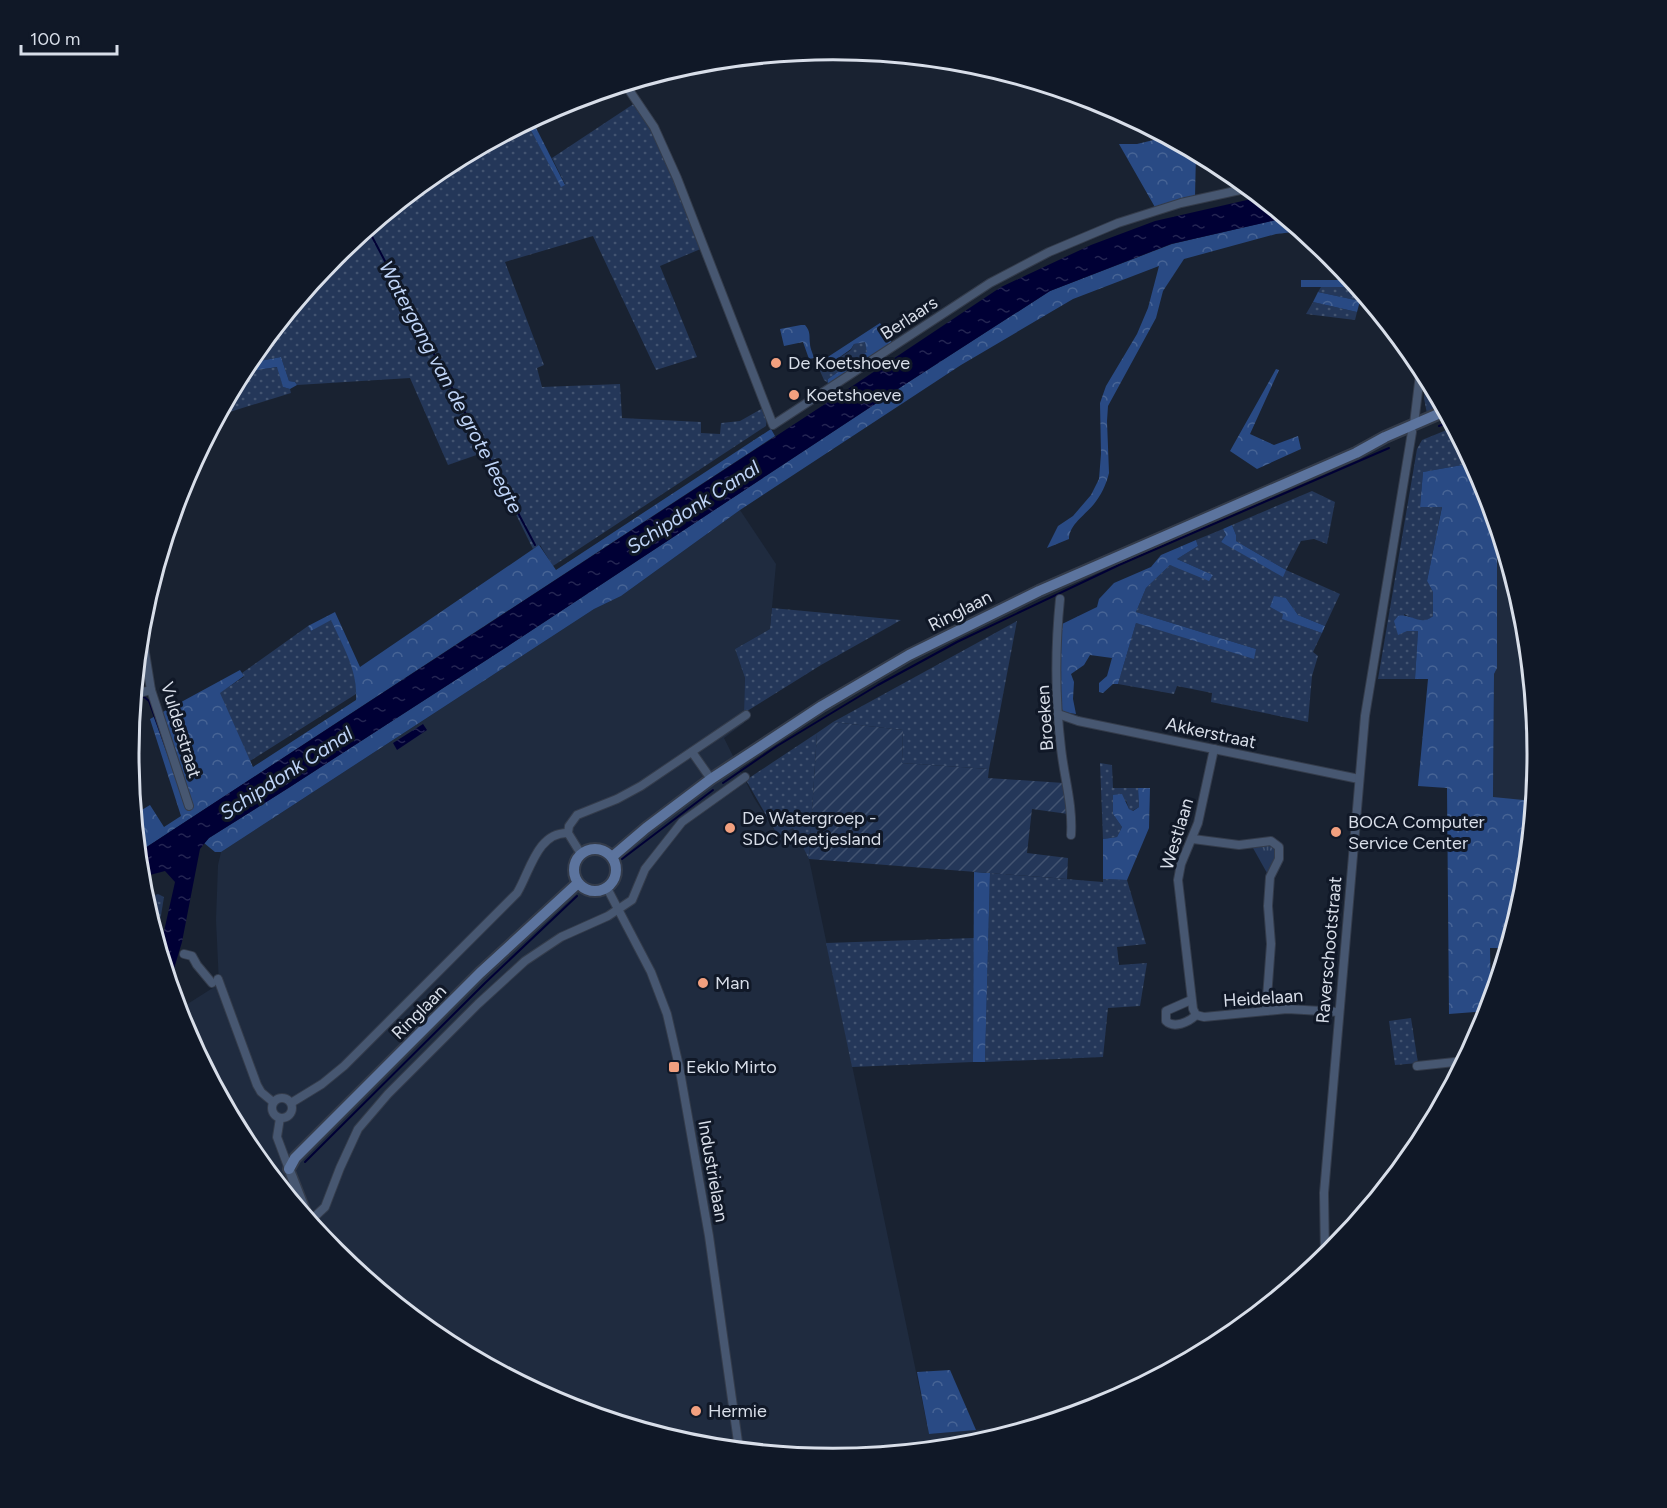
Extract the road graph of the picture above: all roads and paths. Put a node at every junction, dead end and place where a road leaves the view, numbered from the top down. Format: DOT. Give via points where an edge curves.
graph roads {
  1 [pos="631,91"];
  2 [pos="1238,191"];
  3 [pos="1420,383"];
  4 [pos="1439,415"];
  5 [pos="1441,419"];
  6 [pos="1417,428"];
  7 [pos="1356,453"];
  8 [pos="1060,599"];
  9 [pos="146,658"];
  10 [pos="151,690"];
  11 [pos="142,692"];
  12 [pos="1058,714"];
  13 [pos="746,715"];
  14 [pos="1214,749"];
  15 [pos="692,752"];
  16 [pos="745,777"];
  17 [pos="711,779"];
  18 [pos="1359,779"];
  19 [pos="189,806"];
  20 [pos="568,833"];
  21 [pos="1071,835"];
  22 [pos="1192,839"];
  23 [pos="581,854"];
  24 [pos="612,857"];
  25 [pos="578,883"];
  26 [pos="607,888"];
  27 [pos="619,909"];
  28 [pos="184,954"];
  29 [pos="1193,1008"];
  30 [pos="1266,1011"];
  31 [pos="1339,1012"];
  32 [pos="1456,1062"];
  33 [pos="1417,1066"];
  34 [pos="273,1102"];
  35 [pos="291,1103"];
  36 [pos="280,1118"];
  37 [pos="289,1169"];
  38 [pos="301,1198"];
  39 [pos="316,1216"];
  40 [pos="1325,1244"];
  41 [pos="738,1441"];
  1 -- 2 [label="street, Berlaars" via="654,127 677,178 773,425 990,283 1048,252 1118,223"];
  3 -- 6 [label="street, Raverschootstraat"];
  4 -- 6 [label="main road, Ringlaan"];
  5 -- 6 [label="main road, Ringlaan"];
  6 -- 7 [label="main road, Ringlaan"];
  6 -- 7 [label="main road, Ringlaan"];
  6 -- 18 [label="street, Raverschootstraat" via="1368,694"];
  7 -- 17 [label="main road, Ringlaan" via="971,623 822,706"];
  8 -- 12 [label="street, Broeken" via="1055,642"];
  9 -- 10 [label="street, Vulderstraat"];
  10 -- 11 [label="street"];
  10 -- 19 [label="street, Vulderstraat"];
  12 -- 14 [label="street, Akkerstraat"];
  12 -- 21 [label="street, Broeken"];
  13 -- 15 [label="street"];
  14 -- 18 [label="street, Akkerstraat"];
  14 -- 22 [label="street, Westlaan"];
  15 -- 17 [label="street"];
  15 -- 20 [label="street" via="617,799 577,815"];
  16 -- 27 [label="street" via="682,822 645,869 632,900"];
  17 -- 24 [label="main road, Ringlaan"];
  18 -- 31 [label="street, Raverschootstraat"];
  20 -- 23 [label="street"];
  20 -- 35 [label="street" via="554,835 546,842 517,893 363,1048 333,1075"];
  22 -- 29 [label="street, Westlaan" via="1178,880"];
  22 -- 30 [label="street" via="1239,845 1271,842 1279,847 1279,859 1270,877"];
  23 -- 24 [label="main road" via="597,849"];
  23 -- 25 [label="main road" via="574,865"];
  24 -- 26 [label="main road" via="617,870"];
  25 -- 26 [label="main road" via="593,892"];
  25 -- 37 [label="main road, Ringlaan" via="480,974 295,1158"];
  26 -- 27 [label="street, Industrielaan"];
  27 -- 39 [label="street, Ringlaan" via="561,937 525,961 388,1094 358,1129 325,1207"];
  27 -- 41 [label="street, Industrielaan" via="654,979 680,1066"];
  28 -- 34 [label="street" via="192,956 215,981 257,1085"];
  29 -- 30 [label="street, Heidelaan" via="1204,1017"];
  30 -- 31 [label="street, Heidelaan"];
  31 -- 40 [label="street, Raverschootstraat" via="1324,1193"];
  32 -- 33 [label="street"];
  34 -- 35 [label="street" via="283,1097"];
  34 -- 36 [label="street" via="273,1114"];
  35 -- 36 [label="street" via="289,1115"];
  36 -- 37 [label="street" via="278,1137"];
  37 -- 38 [label="street"];
}
